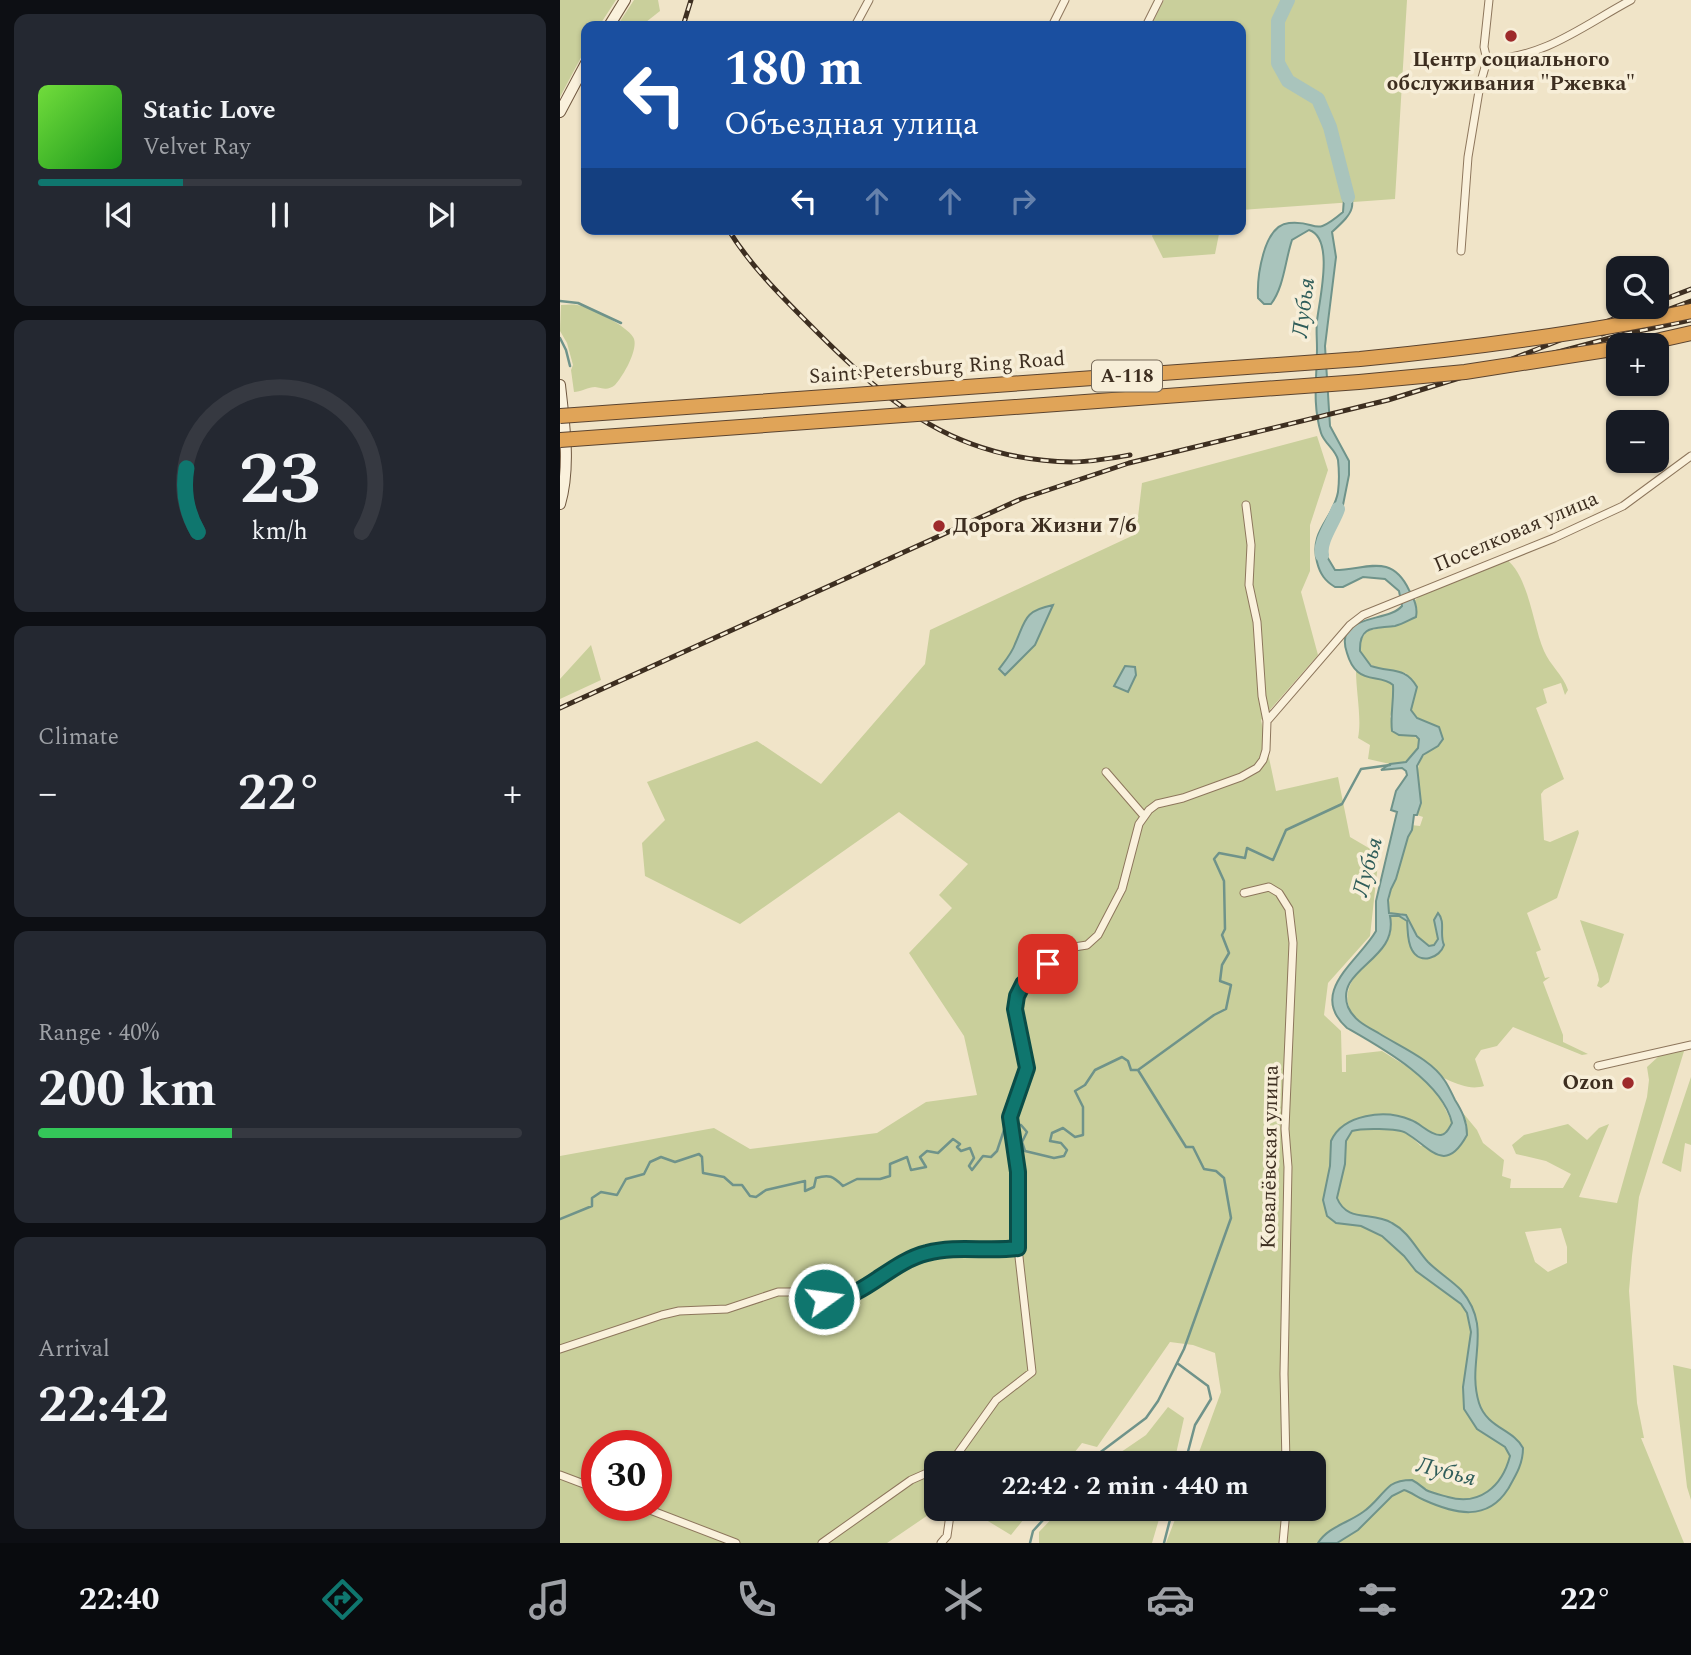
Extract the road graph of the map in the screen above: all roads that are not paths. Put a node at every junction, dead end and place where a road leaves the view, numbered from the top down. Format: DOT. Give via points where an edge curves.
graph roads {
  1 [pos="625,0"];
  2 [pos="869,0"];
  3 [pos="1065,0"];
  4 [pos="1160,0"];
  5 [pos="1489,0"];
  6 [pos="1631,0"];
  7 [pos="612,21"];
  8 [pos="858,21"];
  9 [pos="1054,21"];
  10 [pos="1149,21"];
  11 [pos="1487,60"];
  12 [pos="581,72"];
  13 [pos="560,112"];
  14 [pos="1461,251"];
  15 [pos="1691,310"];
  16 [pos="1691,333"];
  17 [pos="1669,338"];
  18 [pos="1606,350"];
  19 [pos="560,385"];
  20 [pos="560,415"];
  21 [pos="560,440"];
  22 [pos="1691,456"];
  23 [pos="560,504"];
  24 [pos="1245,505"];
  25 [pos="1267,721"];
  26 [pos="1106,772"];
  27 [pos="1143,817"];
  28 [pos="1244,893"];
  29 [pos="1691,1045"];
  30 [pos="1598,1066"];
  31 [pos="1018,1248"];
  32 [pos="560,1349"];
  33 [pos="960,1451"];
  34 [pos="1286,1451"];
  35 [pos="924,1474"];
  36 [pos="560,1475"];
  37 [pos="581,1483"];
  38 [pos="672,1518"];
  39 [pos="949,1521"];
  40 [pos="1285,1521"];
  41 [pos="736,1543"];
  42 [pos="822,1543"];
  43 [pos="941,1543"];
  44 [pos="1283,1543"];
  1 -- 7 [label="street"];
  2 -- 8 [label="street"];
  3 -- 9 [label="street"];
  4 -- 10 [label="street"];
  5 -- 11 [label="street"];
  6 -- 11 [label="street" via="1541,50"];
  11 -- 14 [label="street" via="1468,157"];
  12 -- 13 [label="street"];
  15 -- 20 [label="highway, Saint Petersburg Ring Road / А-118, bridge" via="1553,336 1360,359"];
  16 -- 17 [label="highway"];
  18 -- 21 [label="highway, Saint Petersburg Ring Road / А-118, bridge" via="1465,372 1359,382"];
  19 -- 23 [label="street" via="565,464"];
  22 -- 25 [label="street, Поселковая улица" via="1623,506 1363,615"];
  24 -- 25 [label="street" via="1251,545 1249,584"];
  25 -- 27 [label="street" via="1264,760 1257,768 1157,804"];
  26 -- 27 [label="street"];
  27 -- 31 [label="street" via="1122,890 1098,935 1087,945 1060,954 1023,984 1017,996 1017,1024 1027,1068 1010,1117 1018,1172"];
  28 -- 34 [label="street, Ковалёвская улица" via="1269,887 1279,893 1290,916 1293,943 1284,1129 1288,1167"];
  29 -- 30 [label="street"];
  31 -- 32 [label="street" via="927,1253 843,1296 767,1294 727,1308 662,1315"];
  31 -- 33 [label="street" via="1032,1372 996,1400"];
  35 -- 42 [label="street"];
  36 -- 37 [label="street"];
  38 -- 41 [label="street"];
  39 -- 43 [label="street"];
  40 -- 44 [label="street"];
}
